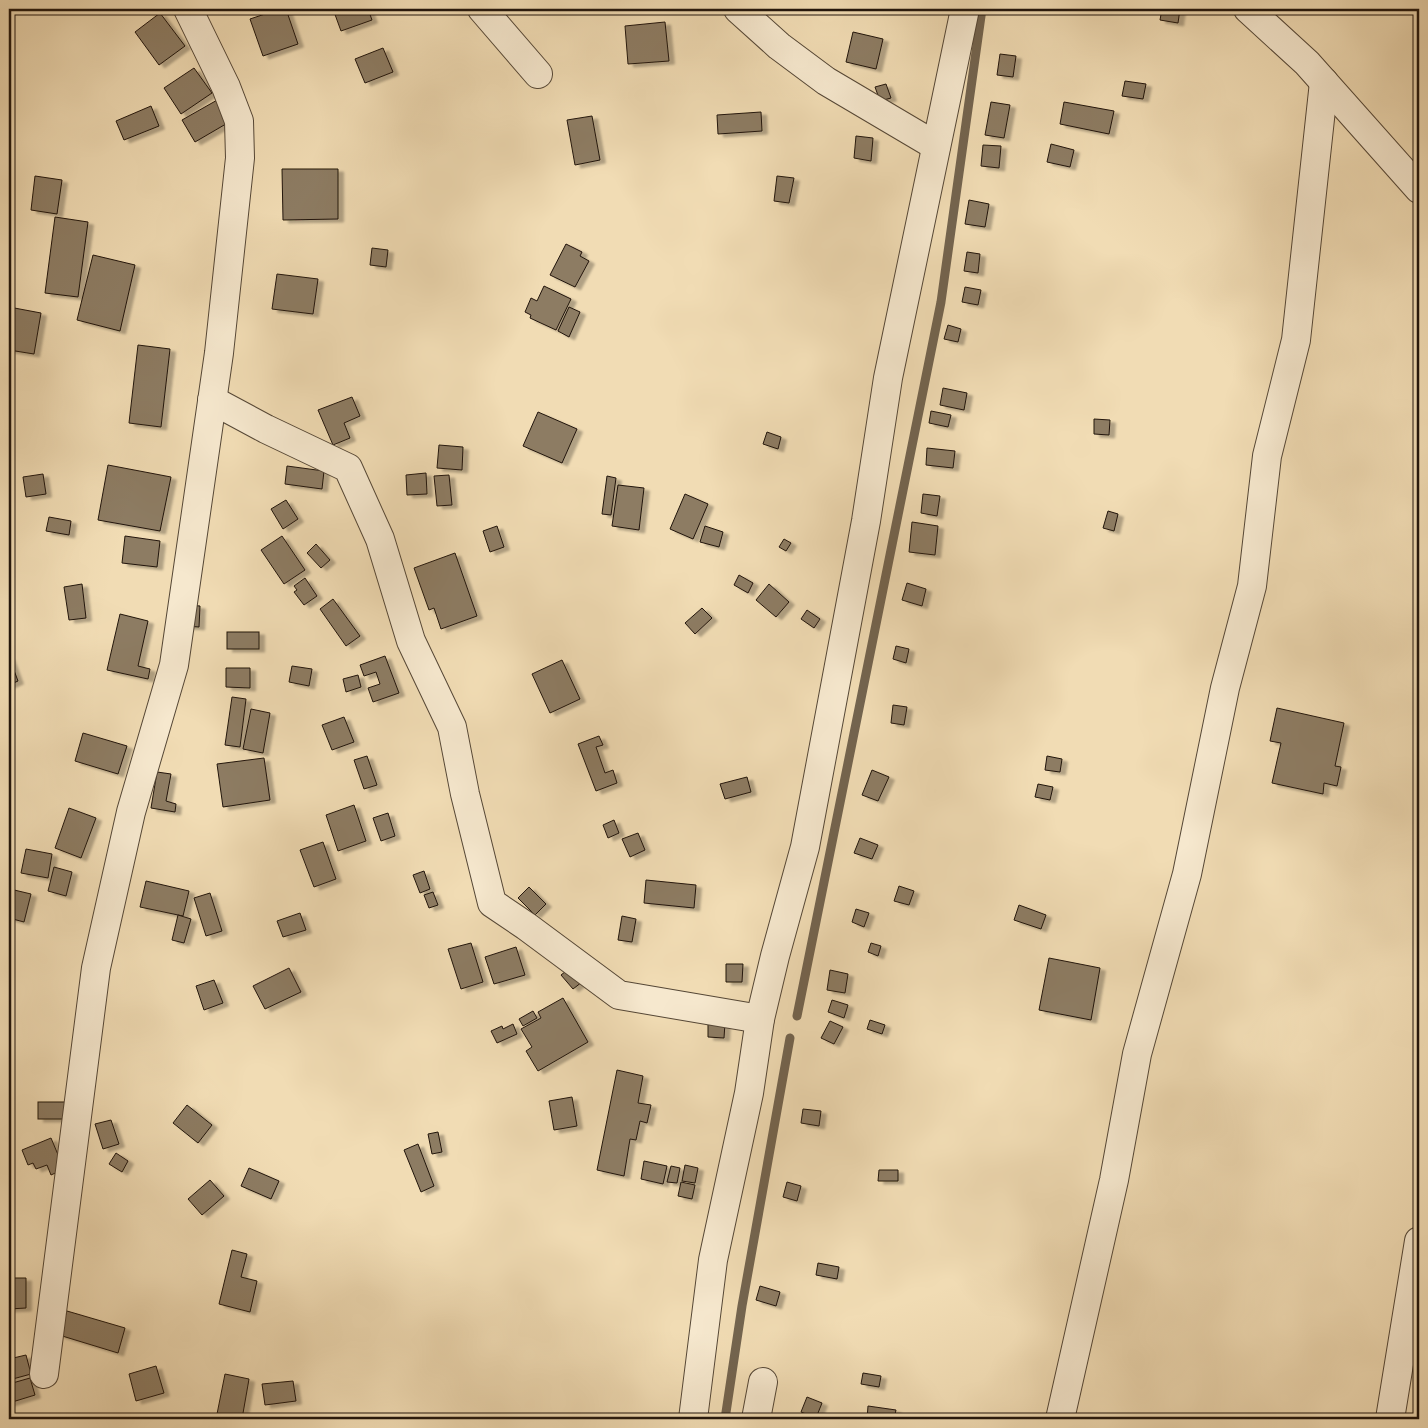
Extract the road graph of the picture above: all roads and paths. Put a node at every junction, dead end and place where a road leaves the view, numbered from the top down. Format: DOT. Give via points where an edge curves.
graph roads {
  1 [pos="188,9"];
  2 [pos="482,9"];
  3 [pos="738,9"];
  4 [pos="966,9"];
  5 [pos="1248,9"];
  6 [pos="538,74"];
  7 [pos="1324,82"];
  8 [pos="936,146"];
  9 [pos="1419,190"];
  10 [pos="212,400"];
  11 [pos="760,1019"];
  12 [pos="1419,1242"];
  13 [pos="44,1374"];
  14 [pos="762,1382"];
  15 [pos="692,1419"];
  16 [pos="756,1419"];
  17 [pos="1060,1419"];
  18 [pos="1390,1419"];
  1 -- 10 [label="street" via="226,87 239,122 240,158"];
  2 -- 6 [label="street"];
  3 -- 8 [label="street" via="779,46 826,81"];
  4 -- 8 [label="street"];
  5 -- 7 [label="street"];
  7 -- 9 [label="street"];
  7 -- 17 [label="street" via="1296,340 1267,456 1252,586 1225,688 1187,874 1137,1054 1114,1180"];
  8 -- 11 [label="street" via="888,378 864,531 805,847"];
  10 -- 11 [label="street" via="348,468 380,539 411,641 452,727 492,903 618,995"];
  10 -- 13 [label="street" via="174,665 131,812 96,968"];
  11 -- 15 [label="street" via="749,1094 713,1260"];
  12 -- 18 [label="street"];
  14 -- 16 [label="street"];
}
